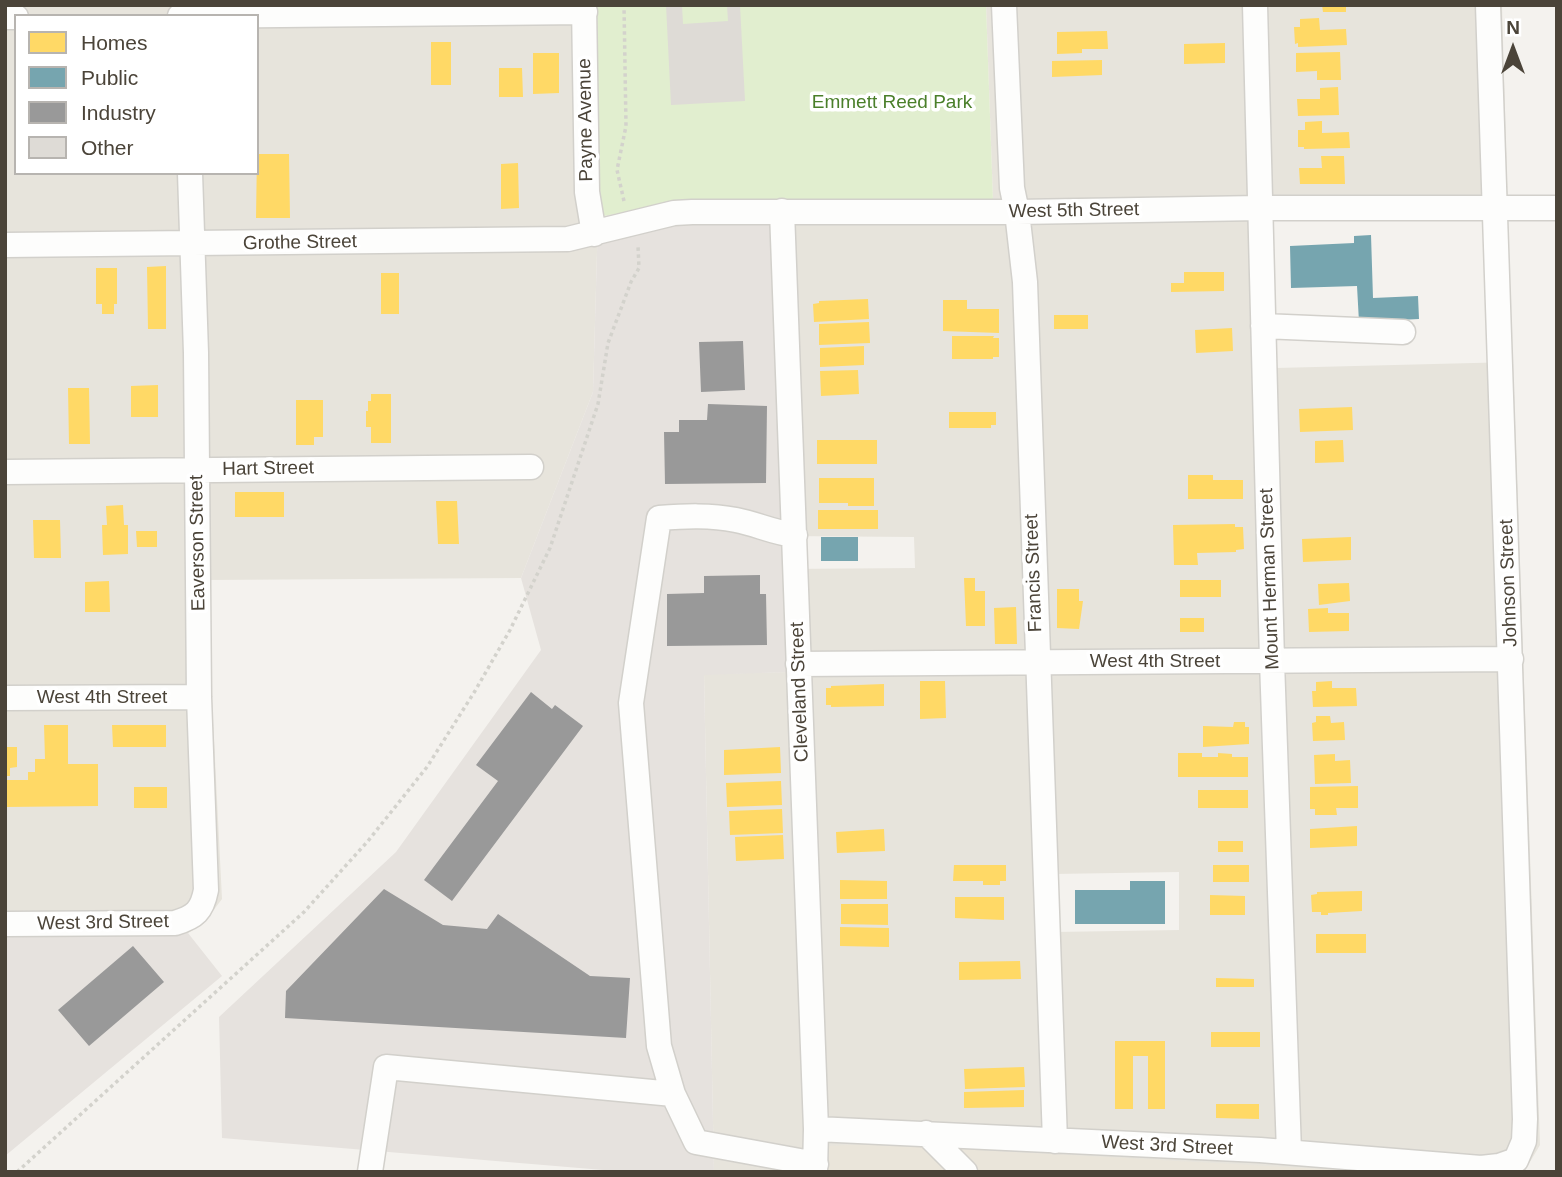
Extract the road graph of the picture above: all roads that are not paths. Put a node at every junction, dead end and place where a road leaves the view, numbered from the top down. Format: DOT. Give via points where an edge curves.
graph roads {
  1 [pos="1004,5"];
  2 [pos="1255,5"];
  3 [pos="1488,5"];
  4 [pos="584,8"];
  5 [pos="259,15"];
  6 [pos="190,175"];
  7 [pos="1260,208"];
  8 [pos="1557,208"];
  9 [pos="1497,209"];
  10 [pos="782,212"];
  11 [pos="1017,212"];
  12 [pos="594,234"];
  13 [pos="191,244"];
  14 [pos="5,245"];
  15 [pos="1263,326"];
  16 [pos="1403,332"];
  17 [pos="531,467"];
  18 [pos="197,470"];
  19 [pos="5,472"];
  20 [pos="795,535"];
  21 [pos="1511,659"];
  22 [pos="1272,661"];
  23 [pos="1037,662"];
  24 [pos="798,664"];
  25 [pos="200,697"];
  26 [pos="5,698"];
  27 [pos="199,912"];
  28 [pos="5,924"];
  29 [pos="673,1094"];
  30 [pos="816,1129"];
  31 [pos="926,1133"];
  32 [pos="1055,1141"];
  33 [pos="1289,1153"];
  34 [pos="1516,1160"];
  35 [pos="1260,1161"];
  36 [pos="815,1168"];
  37 [pos="369,1172"];
  38 [pos="965,1172"];
  1 -- 11 [label="street, Francis Street"];
  2 -- 7 [label="street, Mount Herman Street"];
  3 -- 9 [label="street, Johnson Street"];
  4 -- 5 [label="street"];
  4 -- 12 [label="street, Payne Avenue" via="587,192"];
  6 -- 13 [label="street, Eaverson Street"];
  7 -- 9 [label="street, West 5th Street"];
  7 -- 11 [label="street, West 5th Street"];
  7 -- 15 [label="street, Mount Herman Street"];
  8 -- 9 [label="street, West 5th Street"];
  9 -- 21 [label="street, Johnson Street"];
  10 -- 11 [label="street, West 5th Street"];
  10 -- 12 [label="street, West 5th Street" via="674,213"];
  10 -- 20 [label="street, Cleveland Street"];
  11 -- 23 [label="street, Francis Street" via="1025,282"];
  12 -- 13 [label="street, Grothe Street" via="568,239"];
  13 -- 14 [label="street, Grothe Street"];
  13 -- 18 [label="street, Eaverson Street"];
  15 -- 16 [label="street"];
  15 -- 22 [label="street, Mount Herman Street"];
  17 -- 18 [label="street, Hart Street"];
  18 -- 19 [label="street, Hart Street"];
  18 -- 25 [label="street, Eaverson Street"];
  20 -- 24 [label="street, Cleveland Street"];
  20 -- 29 [label="street" via="701,514 660,518 631,703 660,1046"];
  21 -- 22 [label="street, West 4th Street"];
  21 -- 34 [label="street, Johnson Street" via="1525,1119 1524,1141"];
  22 -- 23 [label="street, West 4th Street"];
  22 -- 33 [label="street, Mount Herman Street"];
  23 -- 24 [label="street, West 4th Street"];
  23 -- 32 [label="street, Francis Street"];
  24 -- 30 [label="street, Cleveland Street"];
  25 -- 26 [label="street, West 4th Street"];
  25 -- 27 [label="street, Eaverson Street" via="206,890"];
  27 -- 28 [label="street, West 3rd Street" via="175,923"];
  29 -- 36 [label="street" via="696,1142"];
  29 -- 37 [label="street" via="386,1067"];
  30 -- 31 [label="street, West 3rd Street"];
  30 -- 36 [label="street, Cleveland Street"];
  31 -- 32 [label="street, West 3rd Street"];
  31 -- 38 [label="street"];
  32 -- 35 [label="street, West 3rd Street"];
  33 -- 34 [label="street, West 3rd Street" via="1481,1168"];
  33 -- 35 [label="street, West 3rd Street"];
}
